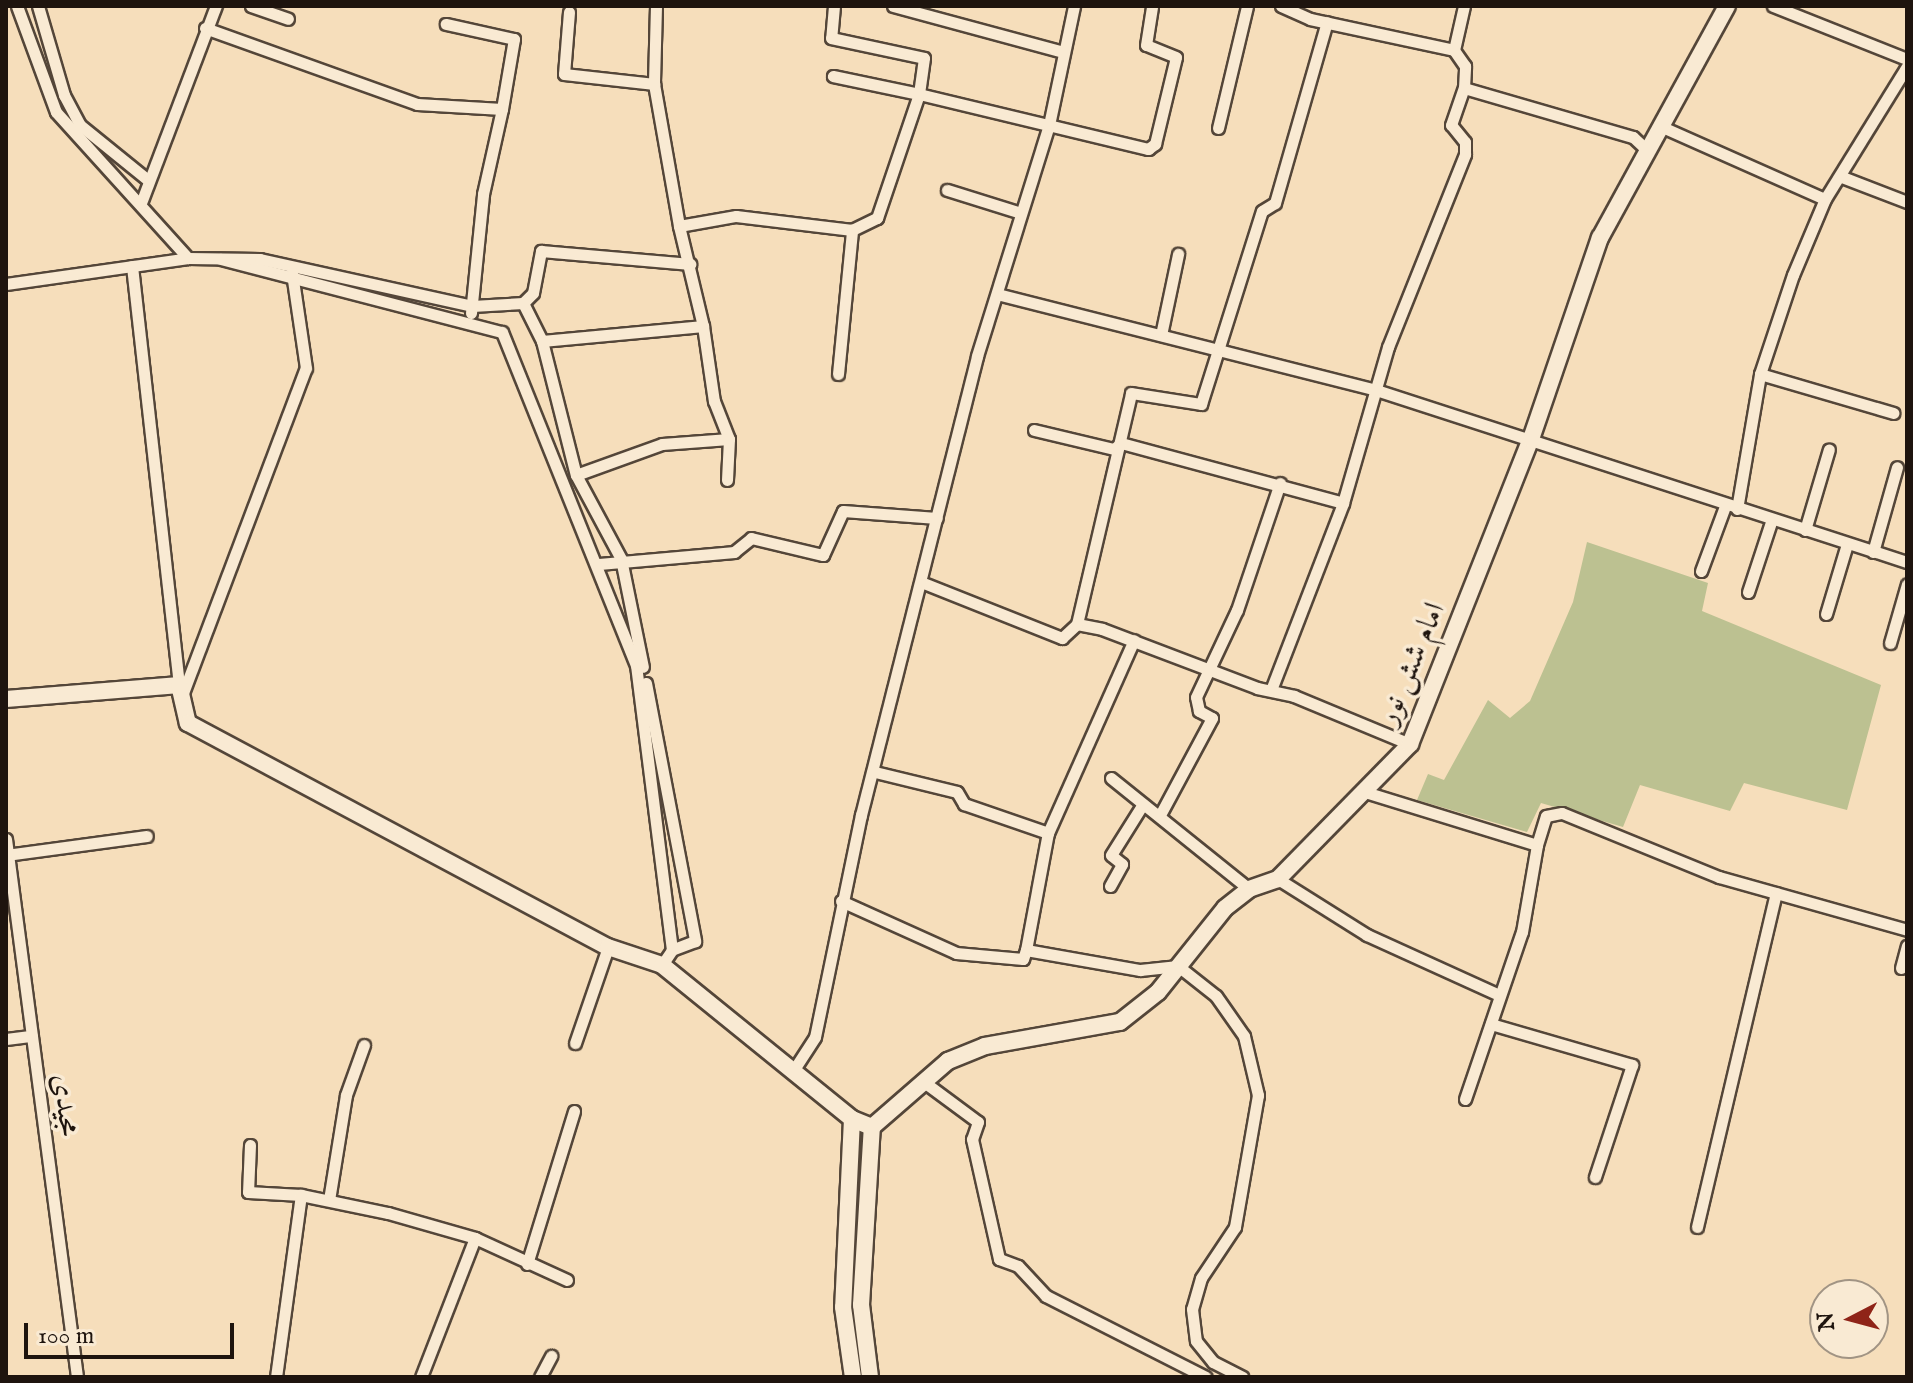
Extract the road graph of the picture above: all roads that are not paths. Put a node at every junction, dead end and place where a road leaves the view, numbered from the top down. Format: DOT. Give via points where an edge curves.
graph roads {
  1 [pos="17,6"];
  2 [pos="38,6"];
  3 [pos="216,6"];
  4 [pos="251,6"];
  5 [pos="656,6"];
  6 [pos="834,6"];
  7 [pos="893,6"];
  8 [pos="1074,6"];
  9 [pos="1152,6"];
  10 [pos="1247,6"];
  11 [pos="1281,6"];
  12 [pos="1464,6"];
  13 [pos="1727,6"];
  14 [pos="1773,6"];
  15 [pos="569,12"];
  16 [pos="288,19"];
  17 [pos="1327,22"];
  18 [pos="446,24"];
  19 [pos="205,28"];
  20 [pos="1454,50"];
  21 [pos="1063,52"];
  22 [pos="1907,59"];
  23 [pos="1907,66"];
  24 [pos="833,76"];
  25 [pos="654,84"];
  26 [pos="1464,88"];
  27 [pos="919,94"];
  28 [pos="502,109"];
  29 [pos="1049,125"];
  30 [pos="1660,126"];
  31 [pos="1218,128"];
  32 [pos="1647,150"];
  33 [pos="1842,177"];
  34 [pos="148,180"];
  35 [pos="947,190"];
  36 [pos="1825,199"];
  37 [pos="1907,202"];
  38 [pos="141,203"];
  39 [pos="1021,213"];
  40 [pos="679,226"];
  41 [pos="852,230"];
  42 [pos="275,254"];
  43 [pos="1178,254"];
  44 [pos="188,258"];
  45 [pos="221,259"];
  46 [pos="260,259"];
  47 [pos="690,264"];
  48 [pos="132,266"];
  49 [pos="292,273"];
  50 [pos="6,284"];
  51 [pos="997,294"];
  52 [pos="523,303"];
  53 [pos="472,306"];
  54 [pos="470,321"];
  55 [pos="703,326"];
  56 [pos="1161,335"];
  57 [pos="542,341"];
  58 [pos="1217,347"];
  59 [pos="838,374"];
  60 [pos="1760,374"];
  61 [pos="1373,389"];
  62 [pos="1893,413"];
  63 [pos="1034,430"];
  64 [pos="729,439"];
  65 [pos="1531,439"];
  66 [pos="1114,449"];
  67 [pos="1829,449"];
  68 [pos="1897,467"];
  69 [pos="576,475"];
  70 [pos="727,480"];
  71 [pos="1280,483"];
  72 [pos="1343,503"];
  73 [pos="1725,506"];
  74 [pos="1737,509"];
  75 [pos="937,518"];
  76 [pos="1771,522"];
  77 [pos="1805,530"];
  78 [pos="1847,544"];
  79 [pos="1873,552"];
  80 [pos="621,559"];
  81 [pos="1907,562"];
  82 [pos="599,564"];
  83 [pos="1701,571"];
  84 [pos="921,582"];
  85 [pos="1907,584"];
  86 [pos="1748,592"];
  87 [pos="1826,614"];
  88 [pos="1077,624"];
  89 [pos="1134,640"];
  90 [pos="1890,643"];
  91 [pos="1210,669"];
  92 [pos="181,689"];
  93 [pos="1271,690"];
  94 [pos="6,699"];
  95 [pos="1410,744"];
  96 [pos="875,772"];
  97 [pos="1111,778"];
  98 [pos="1365,792"];
  99 [pos="1143,804"];
  100 [pos="1160,815"];
  101 [pos="1048,833"];
  102 [pos="147,836"];
  103 [pos="6,839"];
  104 [pos="1537,845"];
  105 [pos="7,855"];
  106 [pos="1278,879"];
  107 [pos="1110,886"];
  108 [pos="1249,889"];
  109 [pos="1776,893"];
  110 [pos="841,901"];
  111 [pos="1907,930"];
  112 [pos="12,936"];
  113 [pos="1907,946"];
  114 [pos="608,947"];
  115 [pos="672,950"];
  116 [pos="1026,950"];
  117 [pos="662,965"];
  118 [pos="1178,966"];
  119 [pos="1901,968"];
  120 [pos="1499,995"];
  121 [pos="1491,1024"];
  122 [pos="32,1036"];
  123 [pos="6,1039"];
  124 [pos="575,1043"];
  125 [pos="364,1045"];
  126 [pos="793,1071"];
  127 [pos="924,1082"];
  128 [pos="1465,1099"];
  129 [pos="574,1111"];
  130 [pos="852,1119"];
  131 [pos="872,1127"];
  132 [pos="250,1145"];
  133 [pos="1595,1177"];
  134 [pos="301,1195"];
  135 [pos="329,1200"];
  136 [pos="1697,1227"];
  137 [pos="475,1238"];
  138 [pos="527,1264"];
  139 [pos="567,1280"];
  140 [pos="551,1356"];
  141 [pos="77,1377"];
  142 [pos="276,1377"];
  143 [pos="421,1377"];
  144 [pos="540,1377"];
  145 [pos="853,1377"];
  146 [pos="870,1377"];
  147 [pos="1206,1377"];
  148 [pos="1242,1377"];
  1 -- 38 [label="street" via="56,112"];
  2 -- 34 [label="street" via="64,95 80,125"];
  3 -- 19 [label="street"];
  4 -- 16 [label="street"];
  5 -- 25 [label="street"];
  6 -- 27 [label="street" via="831,38 924,58"];
  7 -- 21 [label="street"];
  8 -- 21 [label="street"];
  9 -- 29 [label="street" via="1146,45 1176,57 1152,148"];
  10 -- 31 [label="street"];
  11 -- 17 [label="street"];
  12 -- 20 [label="street"];
  13 -- 30 [label="street, امام شش نور"];
  14 -- 22 [label="street"];
  15 -- 25 [label="street" via="564,74"];
  17 -- 20 [label="street"];
  17 -- 58 [label="street" via="1275,203 1262,211"];
  18 -- 28 [label="street" via="514,39"];
  19 -- 28 [label="street" via="417,104"];
  19 -- 34 [label="street" via="201,55"];
  20 -- 26 [label="street" via="1465,66"];
  21 -- 29 [label="street"];
  23 -- 33 [label="street"];
  24 -- 27 [label="street"];
  25 -- 40 [label="street"];
  26 -- 32 [label="street" via="1633,137"];
  26 -- 61 [label="street" via="1451,125 1465,142 1465,154"];
  27 -- 29 [label="street"];
  27 -- 41 [label="street" via="877,218"];
  28 -- 53 [label="street" via="483,194"];
  29 -- 39 [label="street"];
  30 -- 32 [label="street, امام شش نور"];
  30 -- 36 [label="street"];
  32 -- 65 [label="street, امام شش نور" via="1600,238"];
  33 -- 36 [label="street"];
  33 -- 37 [label="street"];
  34 -- 38 [label="street"];
  35 -- 39 [label="street"];
  36 -- 60 [label="street"];
  38 -- 44 [label="street"];
  39 -- 51 [label="street"];
  40 -- 41 [label="street" via="736,216"];
  40 -- 47 [label="street"];
  41 -- 59 [label="street"];
  42 -- 46 [label="street"];
  43 -- 56 [label="street"];
  44 -- 45 [label="street"];
  44 -- 48 [label="street"];
  45 -- 46 [label="street"];
  45 -- 49 [label="street"];
  46 -- 49 [label="street"];
  47 -- 52 [label="street" via="541,251 533,293"];
  47 -- 55 [label="street"];
  48 -- 50 [label="street"];
  48 -- 92 [label="street"];
  49 -- 53 [label="street"];
  49 -- 54 [label="street"];
  49 -- 92 [label="street" via="306,368"];
  51 -- 56 [label="street"];
  51 -- 75 [label="street"];
  52 -- 53 [label="street"];
  52 -- 57 [label="street"];
  53 -- 54 [label="street"];
  54 -- 82 [label="street" via="502,332"];
  55 -- 57 [label="street"];
  55 -- 64 [label="street" via="714,401"];
  56 -- 58 [label="street"];
  57 -- 69 [label="street"];
  58 -- 61 [label="street"];
  58 -- 66 [label="street" via="1201,404 1131,393"];
  60 -- 62 [label="street"];
  60 -- 74 [label="street"];
  61 -- 65 [label="street"];
  61 -- 72 [label="street"];
  63 -- 66 [label="street"];
  64 -- 69 [label="street" via="662,444"];
  64 -- 70 [label="street"];
  65 -- 73 [label="street"];
  65 -- 95 [label="street, امام شش نور"];
  66 -- 71 [label="street" via="1121,443"];
  66 -- 88 [label="street"];
  67 -- 77 [label="street"];
  68 -- 79 [label="street"];
  69 -- 80 [label="street"];
  71 -- 72 [label="street"];
  71 -- 91 [label="street"];
  72 -- 93 [label="street"];
  73 -- 74 [label="street"];
  73 -- 83 [label="street"];
  74 -- 76 [label="street"];
  75 -- 80 [label="street" via="843,511 823,555 751,538 734,552"];
  75 -- 84 [label="street"];
  76 -- 77 [label="street"];
  76 -- 86 [label="street"];
  77 -- 78 [label="street"];
  78 -- 79 [label="street"];
  78 -- 87 [label="street"];
  79 -- 81 [label="street"];
  80 -- 82 [label="street"];
  80 -- 115 [label="street" via="695,941"];
  82 -- 115 [label="street" via="636,665"];
  84 -- 88 [label="street" via="1062,638"];
  84 -- 96 [label="street"];
  85 -- 90 [label="street"];
  88 -- 89 [label="street"];
  89 -- 91 [label="street"];
  89 -- 101 [label="street"];
  91 -- 93 [label="street"];
  91 -- 100 [label="street" via="1196,697 1199,711 1212,718"];
  92 -- 94 [label="street"];
  92 -- 114 [label="street" via="188,723"];
  93 -- 95 [label="street"];
  95 -- 98 [label="street, امام شش نور"];
  96 -- 101 [label="street" via="957,792 964,804"];
  96 -- 110 [label="street"];
  97 -- 99 [label="street"];
  98 -- 104 [label="street"];
  98 -- 106 [label="street, امام شش نور"];
  99 -- 100 [label="street"];
  99 -- 107 [label="street" via="1111,855 1122,864"];
  100 -- 108 [label="street"];
  101 -- 116 [label="street"];
  102 -- 105 [label="street"];
  103 -- 105 [label="street, مجیدی"];
  104 -- 109 [label="street" via="1546,816 1562,813"];
  104 -- 120 [label="street" via="1522,932"];
  105 -- 112 [label="street, مجیدی"];
  106 -- 108 [label="street, امام شش نور"];
  106 -- 120 [label="street" via="1367,935"];
  108 -- 118 [label="street, امام شش نور"];
  109 -- 111 [label="street"];
  109 -- 136 [label="street"];
  110 -- 116 [label="street" via="956,953 1023,959"];
  110 -- 126 [label="street" via="815,1037"];
  112 -- 122 [label="street, مجیدی"];
  113 -- 119 [label="street"];
  114 -- 117 [label="street"];
  114 -- 124 [label="street"];
  115 -- 117 [label="street"];
  116 -- 118 [label="street" via="1140,970"];
  117 -- 126 [label="street"];
  118 -- 127 [label="street, امام شش نور" via="1158,992 1120,1022 985,1046 948,1061"];
  118 -- 148 [label="street" via="1216,996 1244,1036 1258,1095 1235,1227 1201,1278 1192,1309 1196,1341 1213,1362"];
  120 -- 121 [label="street"];
  121 -- 128 [label="street"];
  121 -- 133 [label="street" via="1632,1065"];
  122 -- 123 [label="street"];
  122 -- 141 [label="street, مجیدی"];
  125 -- 135 [label="street" via="346,1095"];
  126 -- 130 [label="street"];
  127 -- 131 [label="street, امام شش نور"];
  127 -- 147 [label="street" via="978,1122 972,1139 999,1259 1018,1266 1046,1296"];
  129 -- 138 [label="street"];
  130 -- 131 [label="street"];
  130 -- 145 [label="street" via="843,1307"];
  131 -- 146 [label="street" via="861,1305"];
  132 -- 134 [label="street" via="248,1192"];
  134 -- 135 [label="street"];
  134 -- 142 [label="street"];
  135 -- 137 [label="street"];
  137 -- 138 [label="street"];
  137 -- 143 [label="street"];
  138 -- 139 [label="street"];
  140 -- 144 [label="street"];
}
